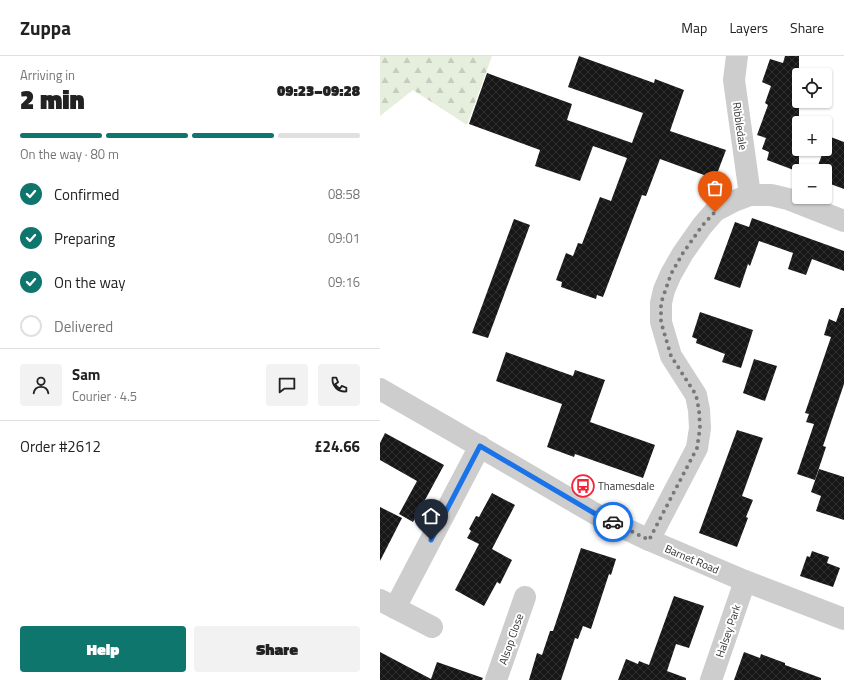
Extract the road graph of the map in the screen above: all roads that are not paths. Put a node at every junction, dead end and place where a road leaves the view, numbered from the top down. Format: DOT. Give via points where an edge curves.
graph roads {
  1 [pos="737,56"];
  2 [pos="750,195"];
  3 [pos="844,222"];
  4 [pos="380,389"];
  5 [pos="480,446"];
  6 [pos="649,540"];
  7 [pos="745,581"];
  8 [pos="525,597"];
  9 [pos="388,604"];
  10 [pos="844,619"];
  11 [pos="432,627"];
  12 [pos="496,680"];
  13 [pos="710,680"];
  1 -- 2 [label="street, Ribbledale" via="734,80"];
  2 -- 3 [label="street" via="771,195 788,199"];
  2 -- 6 [label="street" via="715,212 706,221 683,253 664,290 661,322 671,356 696,395 700,428 697,448"];
  4 -- 5 [label="street, Barnet Road"];
  5 -- 6 [label="street, Barnet Road" via="599,516"];
  5 -- 9 [label="street"];
  6 -- 7 [label="street, Barnet Road"];
  7 -- 10 [label="street, Barnet Road"];
  7 -- 13 [label="street, Halsey Park"];
  8 -- 12 [label="street, Alsop Close"];
  9 -- 11 [label="street"];
}
